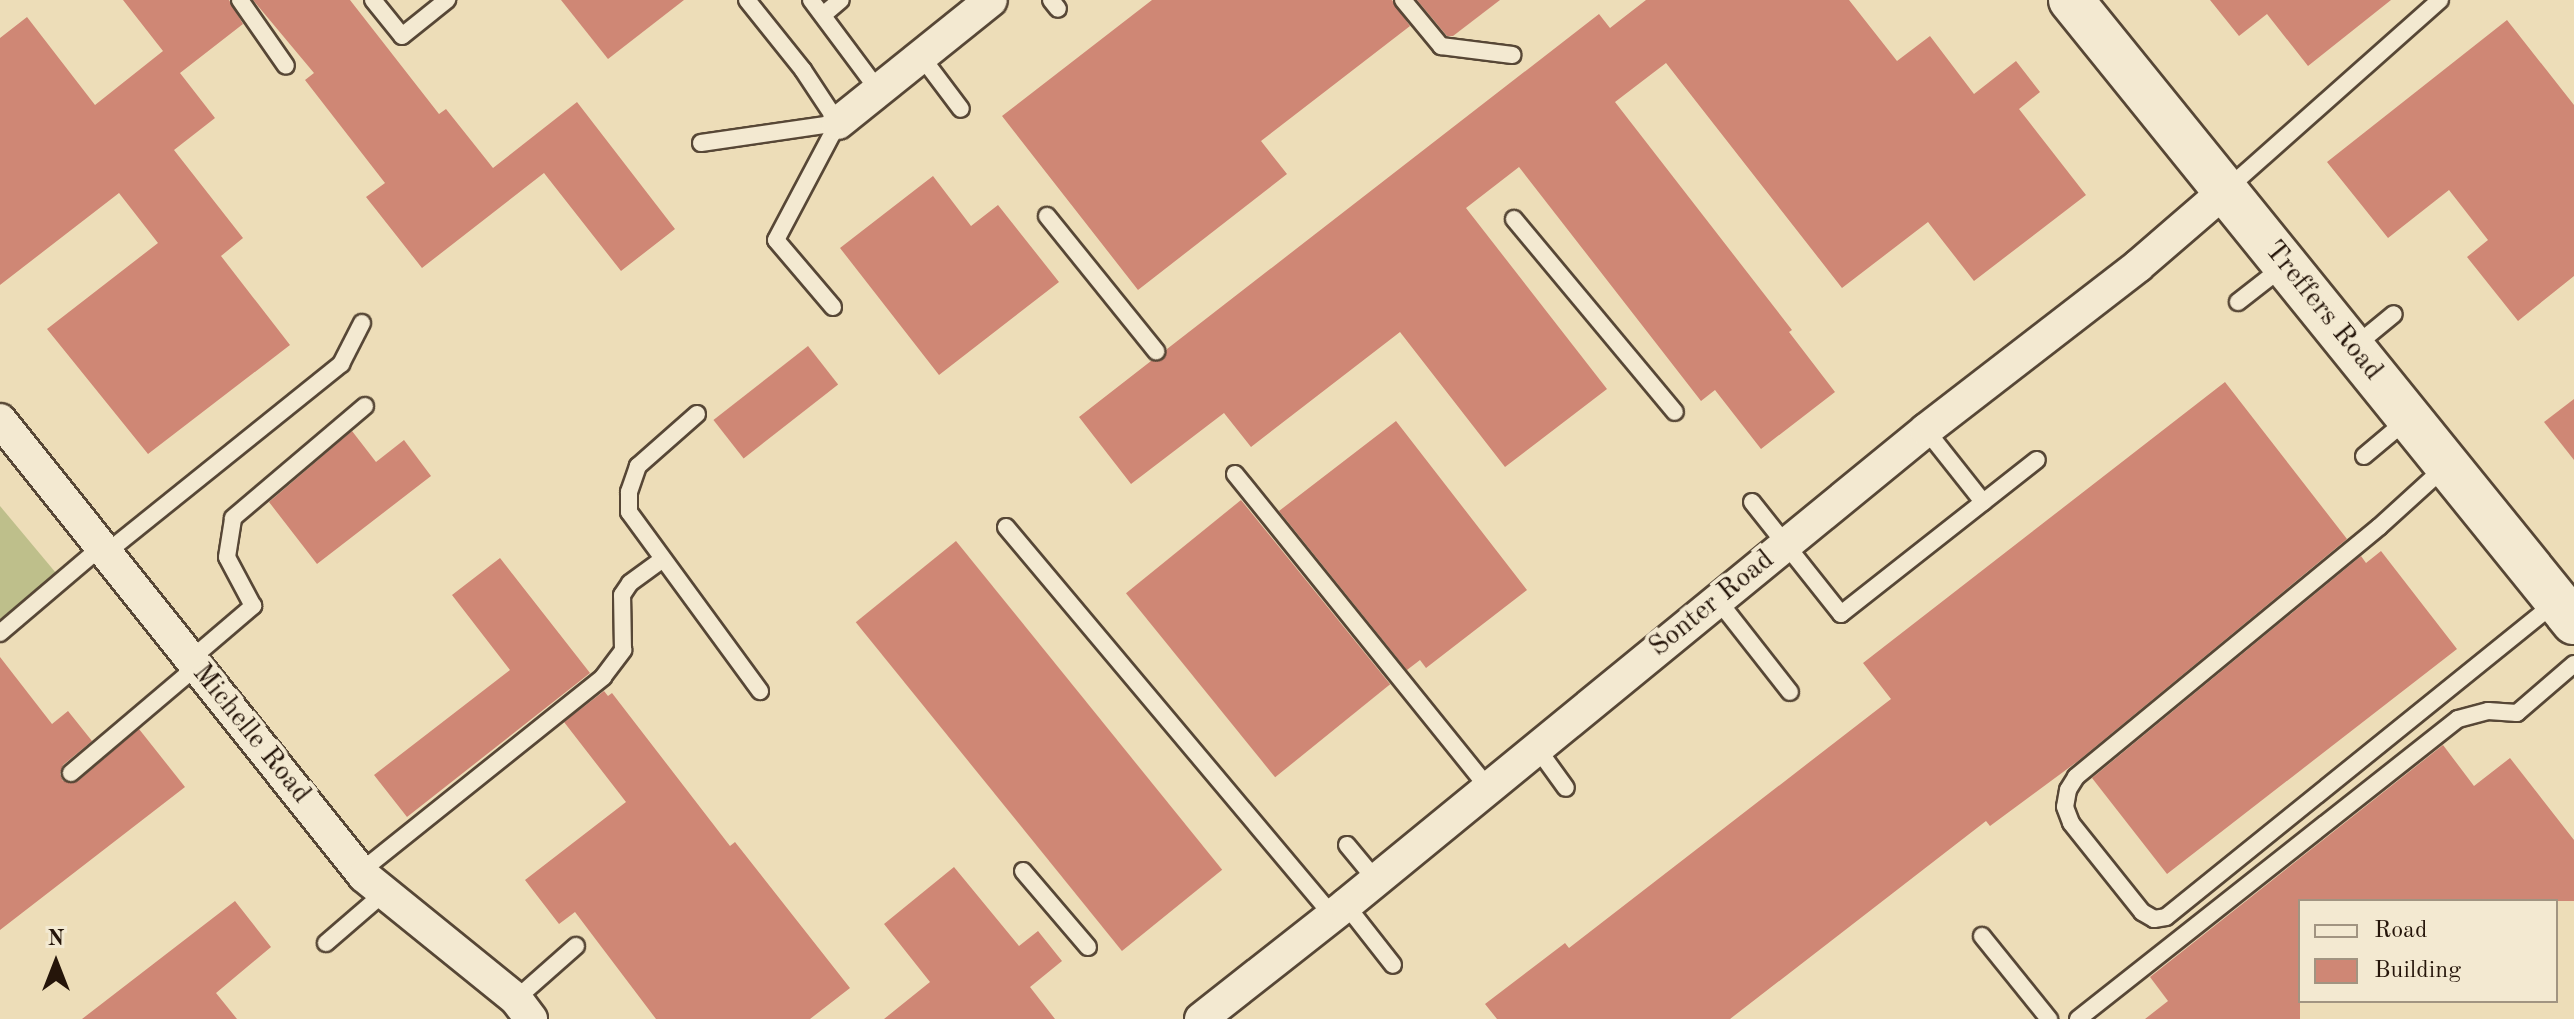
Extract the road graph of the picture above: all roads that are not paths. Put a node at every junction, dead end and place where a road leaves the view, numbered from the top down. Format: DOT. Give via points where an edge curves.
graph roads {
  1 [pos="240,0"];
  2 [pos="373,0"];
  3 [pos="447,0"];
  4 [pos="747,0"];
  5 [pos="811,0"];
  6 [pos="841,0"];
  7 [pos="991,0"];
  8 [pos="1403,0"];
  9 [pos="2071,0"];
  10 [pos="2440,0"];
  11 [pos="823,15"];
  12 [pos="1512,55"];
  13 [pos="921,56"];
  14 [pos="286,66"];
  15 [pos="878,90"];
  16 [pos="961,109"];
  17 [pos="838,123"];
  18 [pos="701,143"];
  19 [pos="2225,191"];
  20 [pos="1047,216"];
  21 [pos="1514,219"];
  22 [pos="2285,265"];
  23 [pos="2238,302"];
  24 [pos="833,307"];
  25 [pos="2394,314"];
  26 [pos="362,323"];
  27 [pos="2353,347"];
  28 [pos="1156,351"];
  29 [pos="365,406"];
  30 [pos="1675,412"];
  31 [pos="697,414"];
  32 [pos="2410,418"];
  33 [pos="0,420"];
  34 [pos="1926,430"];
  35 [pos="2364,456"];
  36 [pos="2037,460"];
  37 [pos="2447,465"];
  38 [pos="1235,474"];
  39 [pos="1752,502"];
  40 [pos="1983,502"];
  41 [pos="1006,527"];
  42 [pos="1785,545"];
  43 [pos="104,550"];
  44 [pos="662,560"];
  45 [pos="1717,599"];
  46 [pos="2566,612"];
  47 [pos="0,633"];
  48 [pos="194,663"];
  49 [pos="2574,664"];
  50 [pos="760,691"];
  51 [pos="1790,692"];
  52 [pos="1537,748"];
  53 [pos="71,773"];
  54 [pos="1488,788"];
  55 [pos="1566,788"];
  56 [pos="1347,845"];
  57 [pos="1023,871"];
  58 [pos="1376,880"];
  59 [pos="372,882"];
  60 [pos="1339,910"];
  61 [pos="1982,936"];
  62 [pos="326,943"];
  63 [pos="576,946"];
  64 [pos="1088,947"];
  65 [pos="1393,965"];
  66 [pos="523,1009"];
  67 [pos="1201,1019"];
  68 [pos="2049,1019"];
  69 [pos="2078,1019"];
  1 -- 14 [label="lane"];
  2 -- 3 [label="lane" via="402,36"];
  4 -- 17 [label="lane"];
  5 -- 11 [label="lane"];
  6 -- 11 [label="lane"];
  7 -- 13 [label="street"];
  8 -- 12 [label="lane" via="1441,46"];
  9 -- 19 [label="street, Treffers Road"];
  10 -- 19 [label="lane"];
  11 -- 15 [label="lane"];
  13 -- 15 [label="street"];
  13 -- 16 [label="lane"];
  15 -- 17 [label="street"];
  17 -- 18 [label="lane"];
  17 -- 24 [label="lane" via="776,240"];
  19 -- 22 [label="street, Treffers Road"];
  19 -- 34 [label="street, Sonter Road" via="2138,266"];
  20 -- 28 [label="lane"];
  21 -- 30 [label="lane"];
  22 -- 23 [label="lane"];
  22 -- 27 [label="street, Treffers Road"];
  25 -- 27 [label="lane"];
  26 -- 43 [label="lane" via="341,364"];
  27 -- 32 [label="street, Treffers Road"];
  29 -- 48 [label="lane" via="233,518 227,557 253,606"];
  31 -- 44 [label="lane" via="638,466 629,492 629,512"];
  32 -- 35 [label="lane"];
  32 -- 37 [label="street, Treffers Road"];
  33 -- 43 [label="street, Michelle Road"];
  34 -- 40 [label="lane"];
  34 -- 42 [label="street, Sonter Road"];
  36 -- 40 [label="lane"];
  37 -- 46 [label="street, Treffers Road"];
  37 -- 46 [label="lane" via="2076,777 2065,807 2071,823 2142,912 2154,919 2166,917"];
  38 -- 54 [label="lane"];
  39 -- 42 [label="lane"];
  40 -- 42 [label="lane" via="1841,614"];
  41 -- 60 [label="lane"];
  42 -- 45 [label="street, Sonter Road"];
  43 -- 47 [label="lane"];
  43 -- 48 [label="street, Michelle Road"];
  44 -- 50 [label="lane"];
  44 -- 59 [label="lane" via="622,595 623,650 603,677"];
  45 -- 51 [label="lane"];
  45 -- 52 [label="street, Sonter Road"];
  48 -- 53 [label="lane"];
  48 -- 59 [label="street, Michelle Road"];
  49 -- 69 [label="lane" via="2517,713 2488,711 2458,719"];
  52 -- 54 [label="street, Sonter Road"];
  52 -- 55 [label="lane"];
  54 -- 58 [label="street, Sonter Road"];
  56 -- 58 [label="lane"];
  57 -- 64 [label="lane"];
  58 -- 60 [label="street, Sonter Road"];
  59 -- 62 [label="lane"];
  59 -- 66 [label="street, Michelle Road"];
  60 -- 65 [label="lane"];
  60 -- 67 [label="street, Sonter Road"];
  61 -- 68 [label="lane"];
  63 -- 66 [label="lane"];
}
